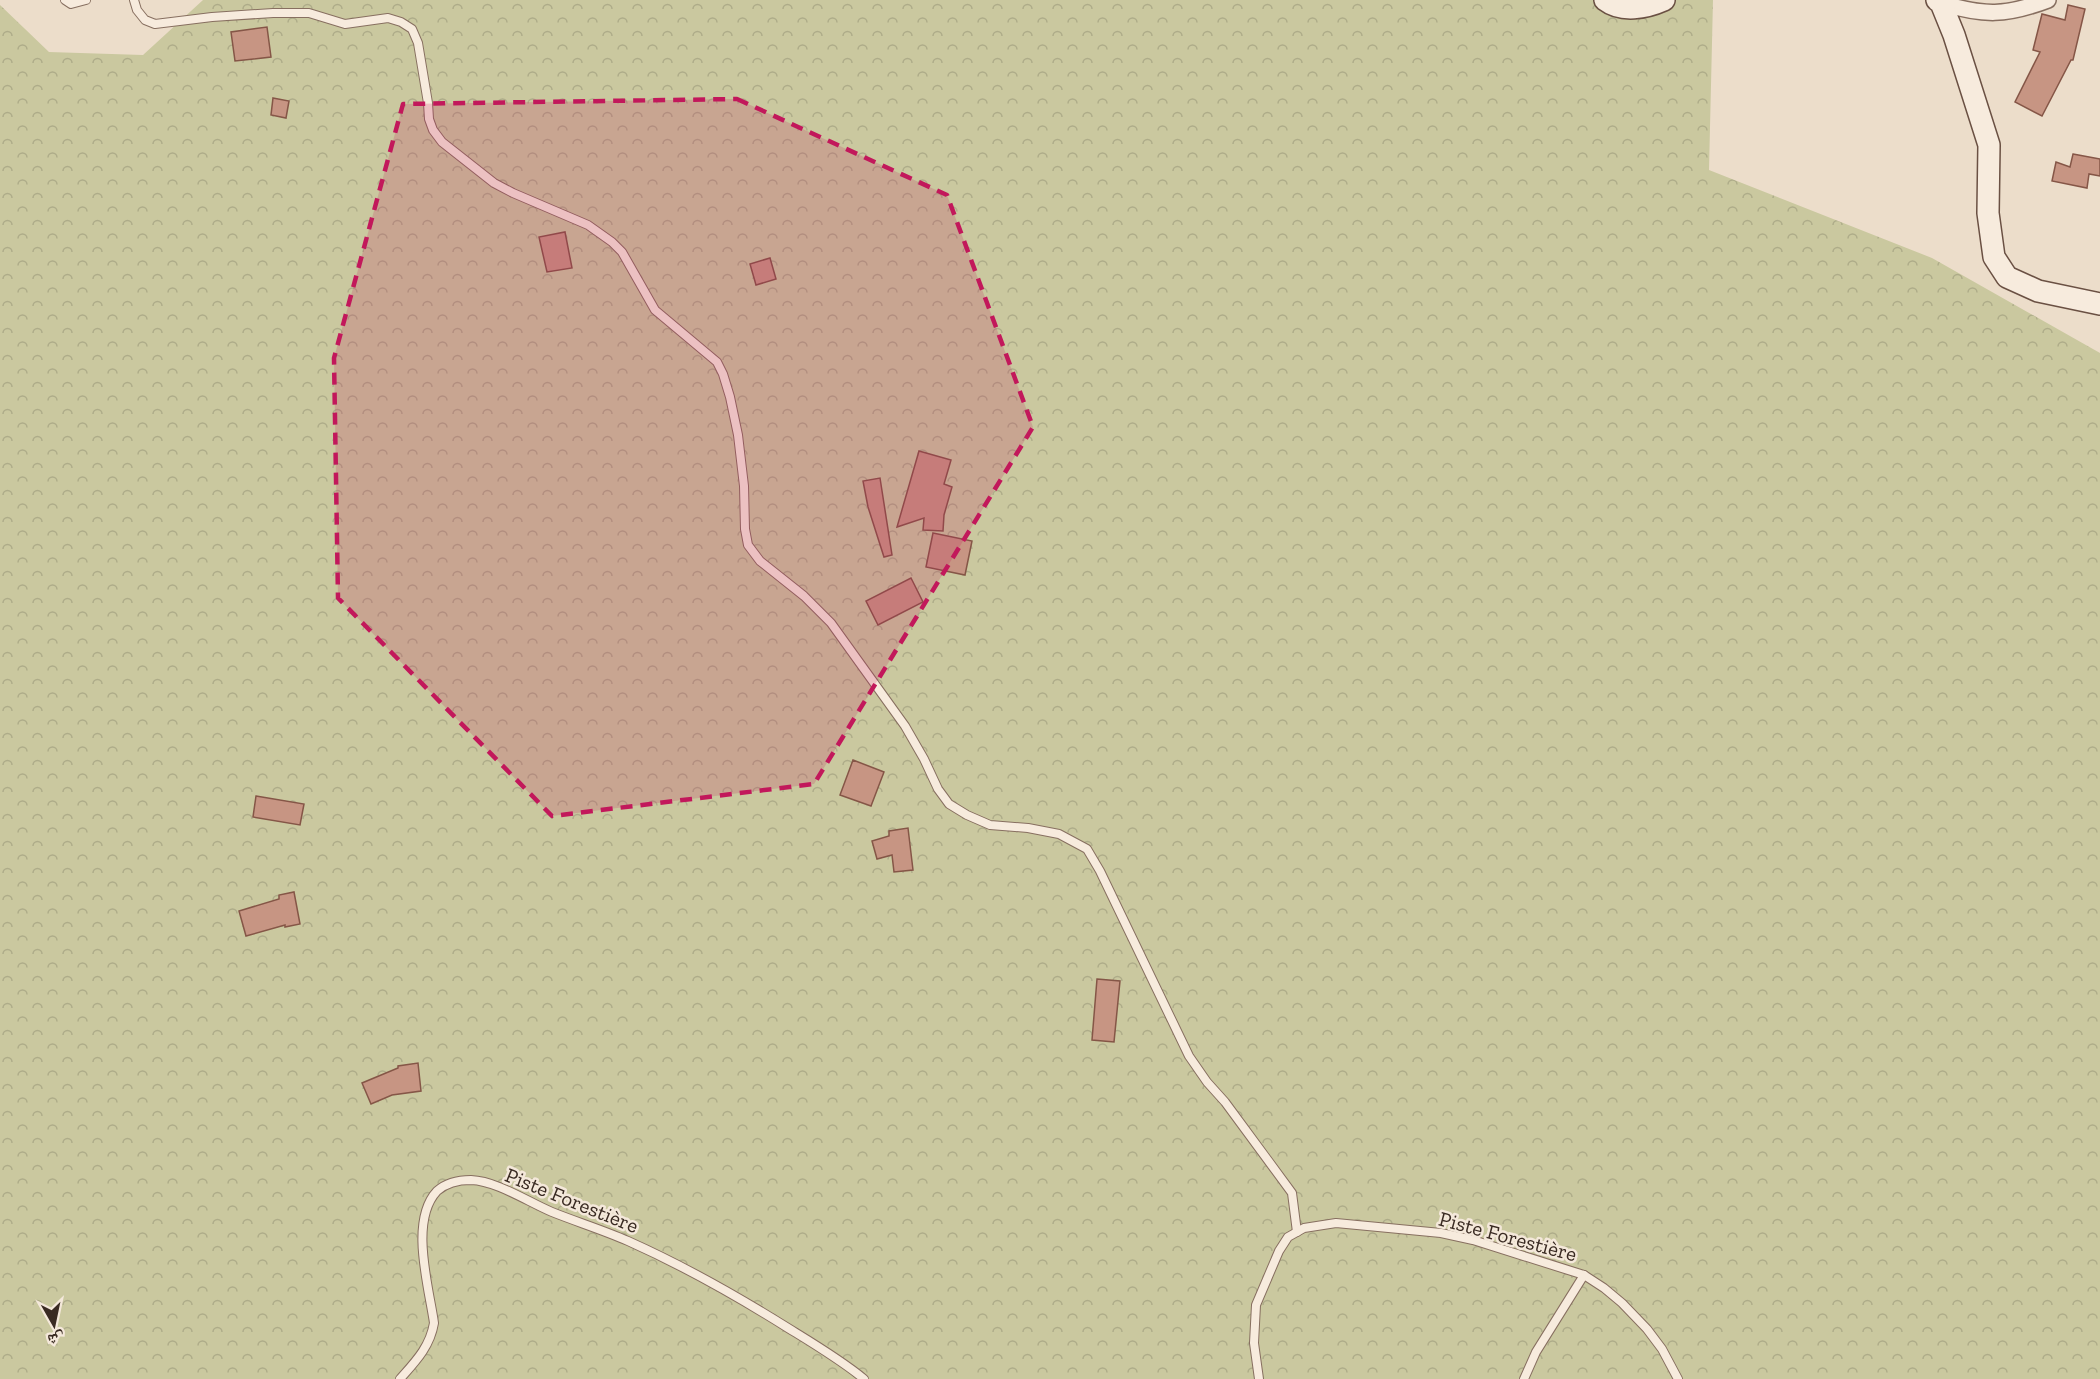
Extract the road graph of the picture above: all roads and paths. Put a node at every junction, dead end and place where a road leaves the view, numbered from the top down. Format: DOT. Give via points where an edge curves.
graph roads {
  1 [pos="65,0"];
  2 [pos="86,0"];
  3 [pos="134,0"];
  4 [pos="1605,0"];
  5 [pos="1664,0"];
  6 [pos="2048,0"];
  7 [pos="1939,2"];
  8 [pos="2100,304"];
  9 [pos="1297,1232"];
  10 [pos="1584,1275"];
  11 [pos="400,1379"];
  12 [pos="864,1379"];
  13 [pos="1259,1379"];
  14 [pos="1524,1379"];
  15 [pos="1678,1379"];
  1 -- 2 [label="lane" via="71,4"];
  3 -- 9 [label="lane" via="145,20 155,24 309,13 345,24 387,18 412,29 418,44 429,120 442,141 494,183 588,225 612,242 622,252 655,310 717,362 738,435 748,545 760,561 831,623 905,726 949,804 990,825 1059,834 1087,849 1189,1056 1292,1193"];
  4 -- 5 [label="street" via="1635,9"];
  6 -- 7 [label="street" via="1998,14 1969,12"];
  7 -- 8 [label="street" via="1954,35 1989,145 1988,213 1994,257 2007,277 2038,291"];
  9 -- 10 [label="lane, Piste Forestière" via="1336,1223 1441,1233"];
  9 -- 13 [label="lane" via="1279,1251 1256,1305 1254,1343"];
  10 -- 14 [label="lane, Piste Forestière" via="1536,1352"];
  10 -- 15 [label="lane, Piste Forestière" via="1647,1329"];
  11 -- 12 [label="lane, Piste Forestière" via="424,1352 432,1336 434,1323 422,1240 427,1207 447,1185 470,1180 504,1190 665,1259 750,1304"];
}
